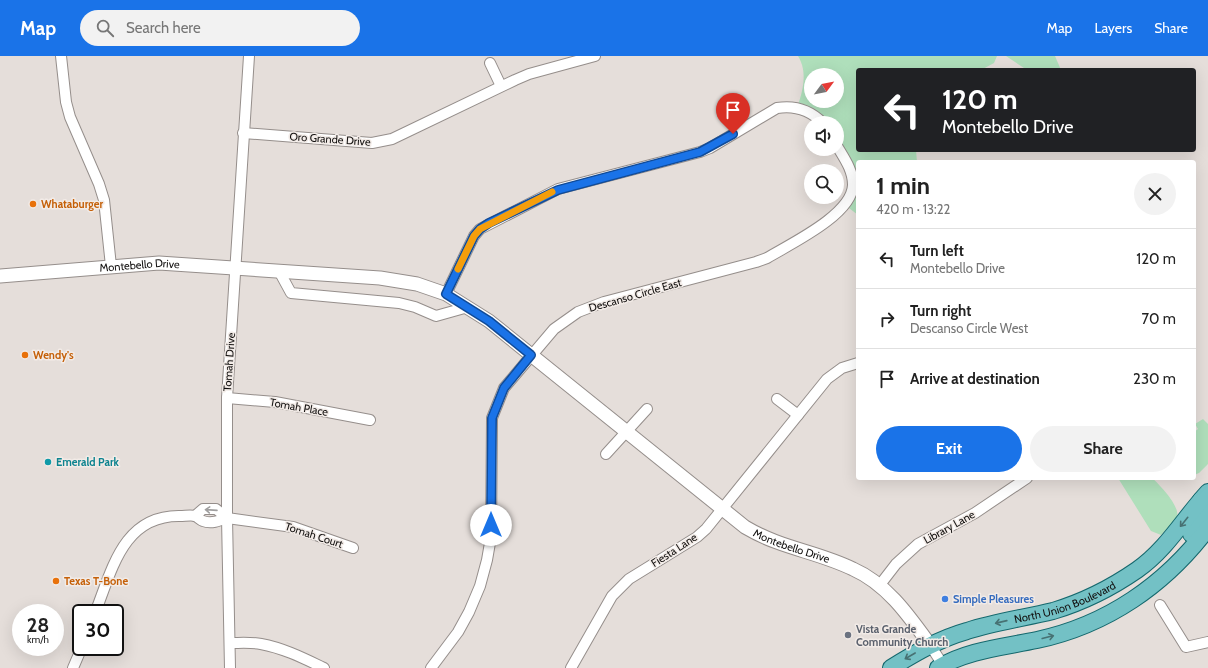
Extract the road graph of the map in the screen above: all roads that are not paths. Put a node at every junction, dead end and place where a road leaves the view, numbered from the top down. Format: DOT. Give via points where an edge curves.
graph roads {
  1 [pos="61,56"];
  2 [pos="249,56"];
  3 [pos="595,56"];
  4 [pos="490,63"];
  5 [pos="501,86"];
  6 [pos="816,116"];
  7 [pos="243,133"];
  8 [pos="843,156"];
  9 [pos="111,266"];
  10 [pos="235,268"];
  11 [pos="279,271"];
  12 [pos="0,276"];
  13 [pos="446,294"];
  14 [pos="468,307"];
  15 [pos="531,355"];
  16 [pos="856,365"];
  17 [pos="227,398"];
  18 [pos="777,399"];
  19 [pos="647,409"];
  20 [pos="798,415"];
  21 [pos="370,420"];
  22 [pos="626,432"];
  23 [pos="606,454"];
  24 [pos="1024,480"];
  25 [pos="1204,496"];
  26 [pos="722,509"];
  27 [pos="226,518"];
  28 [pos="1207,530"];
  29 [pos="353,548"];
  30 [pos="1171,571"];
  31 [pos="879,586"];
  32 [pos="98,604"];
  33 [pos="1160,605"];
  34 [pos="1208,642"];
  35 [pos="230,643"];
  36 [pos="930,645"];
  37 [pos="78,656"];
  38 [pos="942,667"];
  39 [pos="73,668"];
  40 [pos="230,668"];
  41 [pos="324,668"];
  42 [pos="431,668"];
  43 [pos="571,668"];
  44 [pos="891,668"];
  1 -- 9 [label="street" via="68,109 104,200"];
  2 -- 7 [label="street, Tomah Drive"];
  3 -- 5 [label="street, Oro Grande Drive" via="529,74"];
  4 -- 5 [label="street"];
  5 -- 7 [label="street, Oro Grande Drive" via="392,140 382,142"];
  6 -- 13 [label="street" via="808,110 787,106 777,108 700,152 558,190 480,229 474,236"];
  7 -- 10 [label="street, Tomah Drive"];
  8 -- 15 [label="street, Descanso Circle East" via="849,167 853,186 845,205 832,218 767,258 756,262 590,306 554,329"];
  9 -- 10 [label="street, Montebello Drive" via="160,263"];
  9 -- 12 [label="street, Montebello Drive"];
  10 -- 11 [label="street, Montebello Drive"];
  10 -- 17 [label="street, Tomah Drive"];
  11 -- 13 [label="street, Montebello Drive" via="396,280"];
  11 -- 14 [label="street" via="291,293 399,303 436,316"];
  13 -- 14 [label="street, Montebello Drive"];
  14 -- 15 [label="street, Montebello Drive"];
  15 -- 22 [label="street, Montebello Drive"];
  15 -- 42 [label="street, Descanso Circle East" via="504,388 492,418 491,537 480,586 458,632"];
  16 -- 20 [label="street, Fiesta Lane" via="834,373"];
  17 -- 21 [label="street, Tomah Place" via="275,402"];
  17 -- 27 [label="street, Tomah Drive"];
  18 -- 20 [label="street"];
  19 -- 22 [label="street"];
  20 -- 26 [label="street, Fiesta Lane"];
  22 -- 23 [label="street"];
  22 -- 26 [label="street, Montebello Drive"];
  24 -- 31 [label="street, Library Lane" via="975,513 918,544 896,564"];
  25 -- 30 [label="main road" via="1207,514 1169,559"];
  25 -- 36 [label="main road, North Union Boulevard, one-way" via="1154,556 1097,594 1052,611 968,630"];
  26 -- 31 [label="street, Montebello Drive" via="745,527 769,540 848,567"];
  26 -- 43 [label="street, Fiesta Lane" via="697,537 629,579 619,588"];
  27 -- 29 [label="street, Tomah Court" via="293,527"];
  27 -- 32 [label="street, Tomah Court" via="216,509 203,509 195,516 166,515 137,530 119,551"];
  27 -- 35 [label="street, Tomah Drive"];
  28 -- 30 [label="main road"];
  38 -- 30 [label="main road, one-way" via="970,654 1037,640 1098,620 1150,589"];
  31 -- 36 [label="street, Montebello Drive" via="900,606"];
  33 -- 34 [label="street" via="1186,647"];
  35 -- 40 [label="street, Tomah Drive"];
  35 -- 41 [label="street" via="274,646"];
  36 -- 38 [label="street, Montebello Drive"];
  36 -- 44 [label="main road, North Union Boulevard, one-way"];
  37 -- 39 [label="street"];
}
